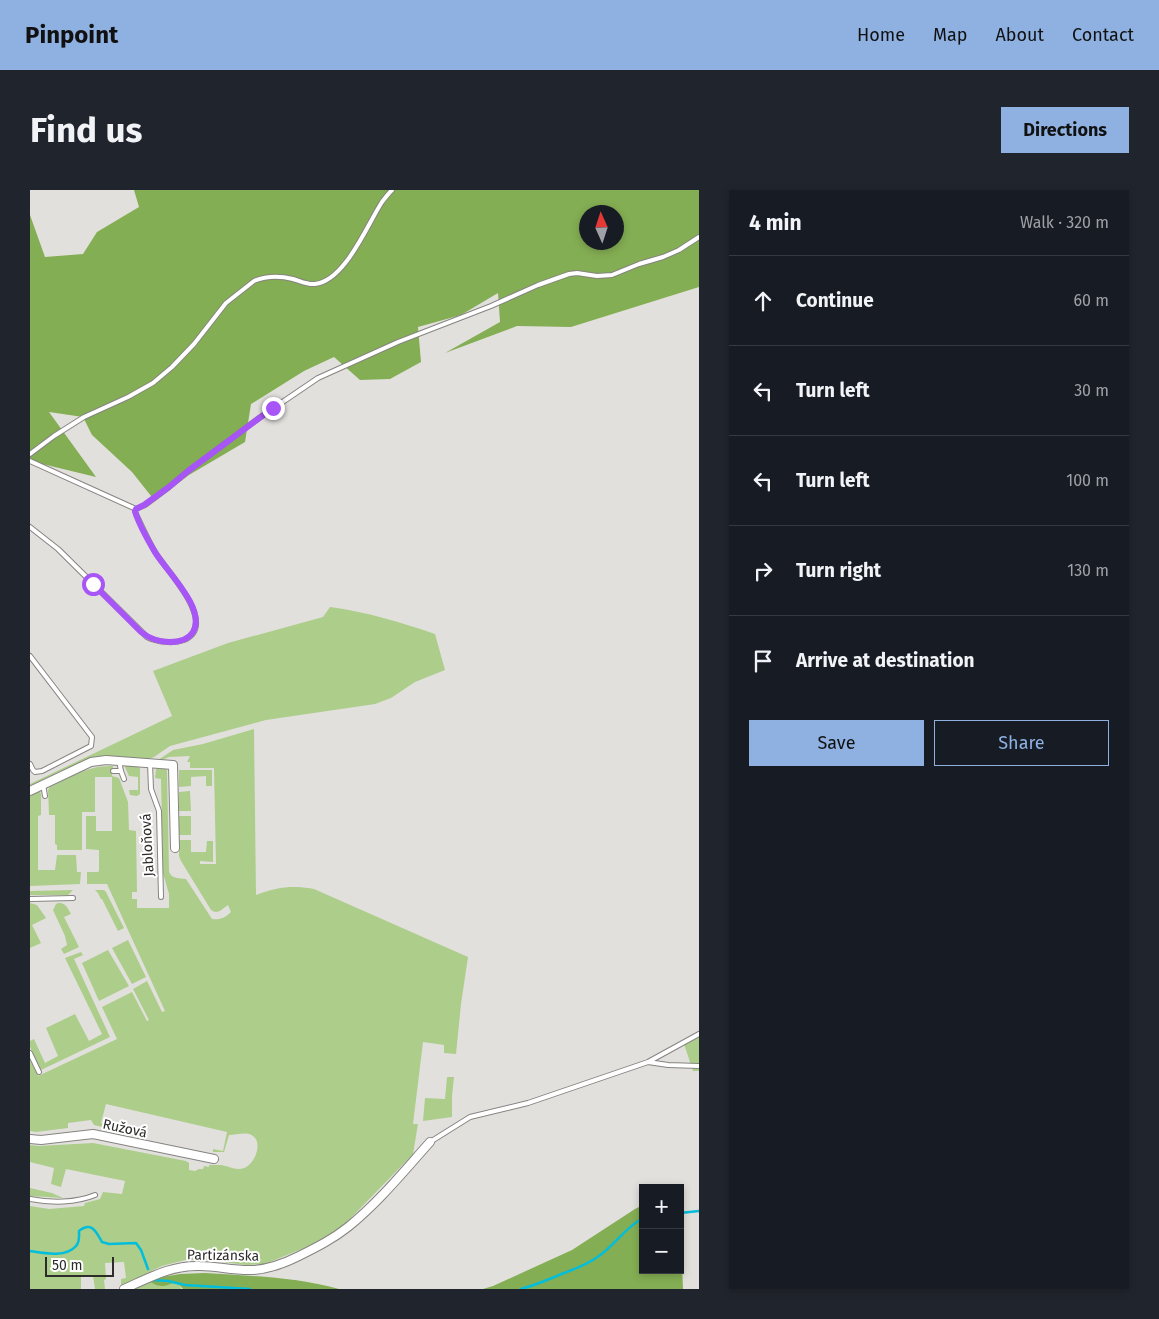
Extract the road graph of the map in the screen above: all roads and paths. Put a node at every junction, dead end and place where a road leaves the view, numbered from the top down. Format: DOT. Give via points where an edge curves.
graph roads {
  1 [pos="392,190"];
  2 [pos="699,237"];
  3 [pos="30,454"];
  4 [pos="30,461"];
  5 [pos="136,509"];
  6 [pos="30,527"];
  7 [pos="30,656"];
  8 [pos="119,760"];
  9 [pos="150,763"];
  10 [pos="30,764"];
  11 [pos="121,771"];
  12 [pos="112,772"];
  13 [pos="124,779"];
  14 [pos="43,784"];
  15 [pos="30,791"];
  16 [pos="45,796"];
  17 [pos="175,848"];
  18 [pos="161,897"];
  19 [pos="73,898"];
  20 [pos="30,899"];
  21 [pos="699,1034"];
  22 [pos="30,1053"];
  23 [pos="648,1062"];
  24 [pos="699,1066"];
  25 [pos="39,1072"];
  26 [pos="30,1139"];
  27 [pos="430,1142"];
  28 [pos="214,1159"];
  29 [pos="95,1195"];
  30 [pos="30,1199"];
  31 [pos="124,1289"];
  1 -- 3 [label="lane" via="350,256 330,279 315,284 279,277 254,281 226,303 194,344 153,383 84,417"];
  2 -- 5 [label="lane" via="663,257 612,275 569,274 538,285 318,378"];
  4 -- 5 [label="lane"];
  5 -- 6 [label="lane" via="155,553 182,588 194,611 194,630 183,640 164,642 147,637 58,549"];
  7 -- 10 [label="lane" via="92,737 91,746 42,771 35,772"];
  8 -- 9 [label="street, Jabloňová"];
  8 -- 11 [label="lane"];
  8 -- 14 [label="street, Jabloňová" via="91,762"];
  9 -- 17 [label="street, Jabloňová" via="172,765"];
  9 -- 18 [label="lane, Jabloňová" via="150,789 159,811"];
  11 -- 12 [label="lane"];
  11 -- 13 [label="lane"];
  14 -- 15 [label="street, Jabloňová"];
  14 -- 16 [label="lane"];
  19 -- 20 [label="lane"];
  21 -- 23 [label="lane"];
  22 -- 25 [label="lane"];
  23 -- 24 [label="lane"];
  23 -- 27 [label="lane" via="528,1103 470,1116"];
  26 -- 28 [label="street, Ružová" via="93,1134"];
  27 -- 31 [label="street, Partizánska" via="375,1202 322,1245 268,1268 180,1267"];
  29 -- 30 [label="lane" via="59,1202"];
}
